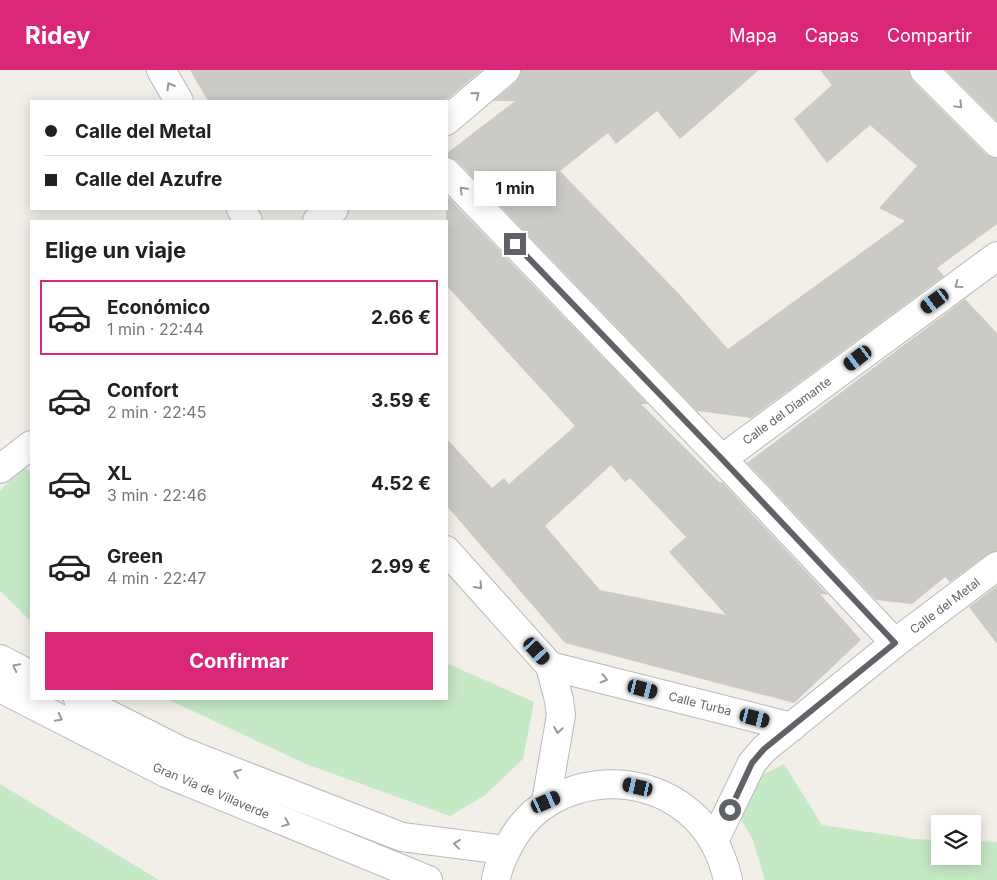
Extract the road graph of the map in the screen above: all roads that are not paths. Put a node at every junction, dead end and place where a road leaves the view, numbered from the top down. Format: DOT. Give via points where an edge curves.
graph roads {
  1 [pos="161,70"];
  2 [pos="506,70"];
  3 [pos="924,70"];
  4 [pos="178,100"];
  5 [pos="448,118"];
  6 [pos="997,143"];
  7 [pos="448,174"];
  8 [pos="333,210"];
  9 [pos="318,220"];
  10 [pos="997,256"];
  11 [pos="30,446"];
  12 [pos="722,459"];
  13 [pos="0,469"];
  14 [pos="448,552"];
  15 [pos="997,566"];
  16 [pos="895,643"];
  17 [pos="0,659"];
  18 [pos="550,666"];
  19 [pos="30,674"];
  20 [pos="0,688"];
  21 [pos="80,700"];
  22 [pos="792,727"];
  23 [pos="546,802"];
  24 [pos="714,841"];
  25 [pos="505,850"];
  26 [pos="428,880"];
  27 [pos="496,880"];
  28 [pos="728,880"];
  4 -- 1 [label="street, one-way"];
  5 -- 2 [label="street, one-way"];
  3 -- 6 [label="street, one-way"];
  12 -- 7 [label="street, one-way"];
  8 -- 9 [label="street"];
  10 -- 12 [label="street, Calle del Diamante, one-way"];
  11 -- 13 [label="street"];
  12 -- 16 [label="street"];
  14 -- 18 [label="street, one-way"];
  15 -- 16 [label="street, Calle del Metal"];
  16 -- 22 [label="street, Calle del Metal"];
  19 -- 17 [label="street, one-way"];
  18 -- 22 [label="street, Calle Turba, one-way"];
  18 -- 23 [label="street, one-way" via="561,715"];
  20 -- 26 [label="street, Gran Vía de Villaverde, one-way" via="166,773"];
  25 -- 21 [label="street, Gran Vía de Villaverde, one-way" via="402,837 181,751"];
  22 -- 24 [label="street, Calle del Metal" via="752,763"];
  23 -- 24 [label="street" via="581,786 619,783 657,792 690,812"];
  23 -- 25 [label="street" via="522,824"];
  24 -- 28 [label="street"];
  25 -- 27 [label="street"];
}
